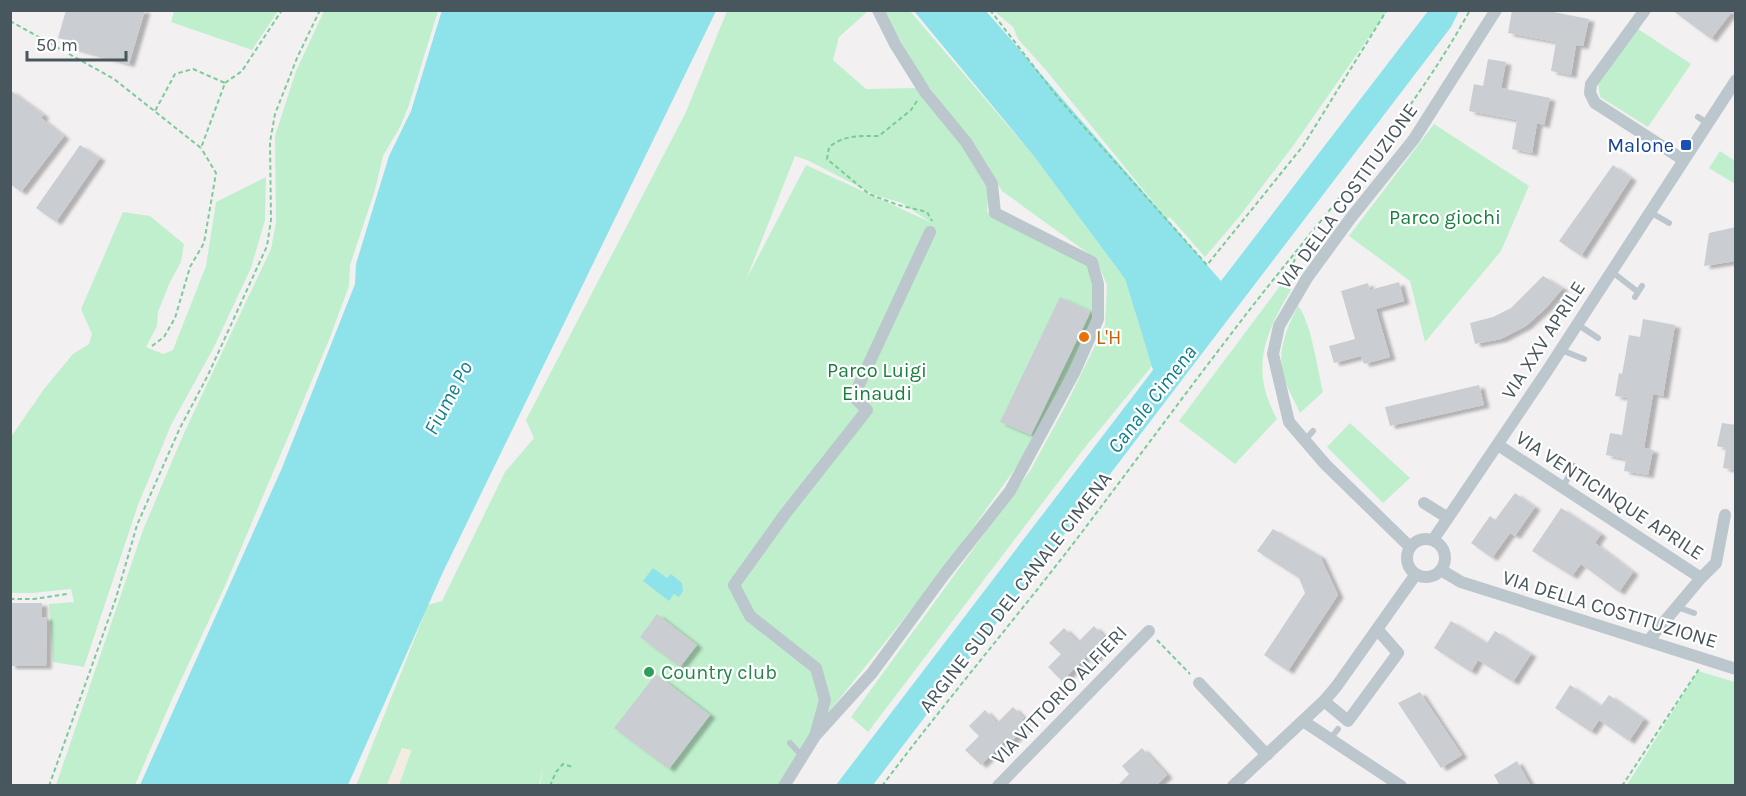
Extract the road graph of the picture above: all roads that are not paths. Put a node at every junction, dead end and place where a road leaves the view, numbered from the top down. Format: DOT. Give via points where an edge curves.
graph roads {
  1 [pos="878,10"];
  2 [pos="1496,10"];
  3 [pos="1641,12"];
  4 [pos="1736,80"];
  5 [pos="1682,159"];
  6 [pos="1649,211"];
  7 [pos="1669,223"];
  8 [pos="930,232"];
  9 [pos="1611,271"];
  10 [pos="1638,292"];
  11 [pos="1577,324"];
  12 [pos="1598,338"];
  13 [pos="1561,350"];
  14 [pos="1584,359"];
  15 [pos="1313,431"];
  16 [pos="1304,440"];
  17 [pos="1498,445"];
  18 [pos="1574,466"];
  19 [pos="1563,488"];
  20 [pos="1424,502"];
  21 [pos="1725,515"];
  22 [pos="1448,518"];
  23 [pos="1433,540"];
  24 [pos="1410,547"];
  25 [pos="1441,570"];
  26 [pos="1416,574"];
  27 [pos="1701,578"];
  28 [pos="1676,607"];
  29 [pos="1694,613"];
  30 [pos="1377,629"];
  31 [pos="1149,631"];
  32 [pos="1648,641"];
  33 [pos="1736,669"];
  34 [pos="1199,683"];
  35 [pos="1324,701"];
  36 [pos="1303,721"];
  37 [pos="815,736"];
  38 [pos="790,744"];
  39 [pos="1267,755"];
  40 [pos="803,758"];
  41 [pos="784,786"];
  42 [pos="998,786"];
  43 [pos="1233,786"];
  44 [pos="1401,786"];
  1 -- 37 [label="street" via="925,92 966,142 992,184 995,213 1092,262 1098,284 1098,319 1074,373 1010,491 872,673"];
  2 -- 16 [label="street, VIA DELLA COSTITUZIONE" via="1414,139 1307,278 1279,326 1273,354 1290,430"];
  3 -- 5 [label="street" via="1591,84 1590,93 1595,103 1661,140"];
  4 -- 5 [label="street, VIA XXV APRILE" via="1702,120"];
  5 -- 6 [label="street, VIA XXV APRILE"];
  6 -- 7 [label="lane"];
  6 -- 9 [label="street, VIA XXV APRILE"];
  8 -- 37 [label="street" via="858,387 855,398 867,410 735,585 750,616 816,668 825,700"];
  9 -- 10 [label="lane"];
  9 -- 11 [label="street, VIA XXV APRILE"];
  11 -- 12 [label="lane"];
  11 -- 13 [label="street, VIA XXV APRILE"];
  13 -- 14 [label="lane"];
  13 -- 17 [label="street, VIA XXV APRILE"];
  15 -- 16 [label="lane"];
  16 -- 24 [label="street, VIA DELLA COSTITUZIONE"];
  17 -- 19 [label="street, VIA VENTICINQUE APRILE"];
  17 -- 22 [label="street, VIA XXV APRILE"];
  18 -- 19 [label="lane"];
  19 -- 27 [label="street, VIA VENTICINQUE APRILE"];
  20 -- 22 [label="street"];
  21 -- 27 [label="street, VIA VENTICINQUE APRILE" via="1726,539 1716,563"];
  22 -- 23 [label="street, VIA XXV APRILE"];
  23 -- 24 [label="street" via="1424,538"];
  23 -- 25 [label="street" via="1444,553"];
  24 -- 26 [label="street" via="1407,563"];
  25 -- 26 [label="street" via="1426,577"];
  25 -- 32 [label="street, VIA DELLA COSTITUZIONE" via="1461,582"];
  26 -- 30 [label="street"];
  27 -- 28 [label="street, VIA VENTICINQUE APRILE"];
  28 -- 29 [label="lane"];
  28 -- 32 [label="street, VIA VENTICINQUE APRILE"];
  30 -- 35 [label="street"];
  30 -- 35 [label="street" via="1398,653 1348,721"];
  31 -- 42 [label="street, VIA VITTORIO ALFIERI"];
  32 -- 33 [label="street, VIA DELLA COSTITUZIONE"];
  34 -- 39 [label="street"];
  35 -- 36 [label="street"];
  36 -- 39 [label="street"];
  36 -- 44 [label="street" via="1334,734"];
  37 -- 40 [label="street"];
  38 -- 40 [label="lane"];
  39 -- 43 [label="street"];
  40 -- 41 [label="street"];
}
